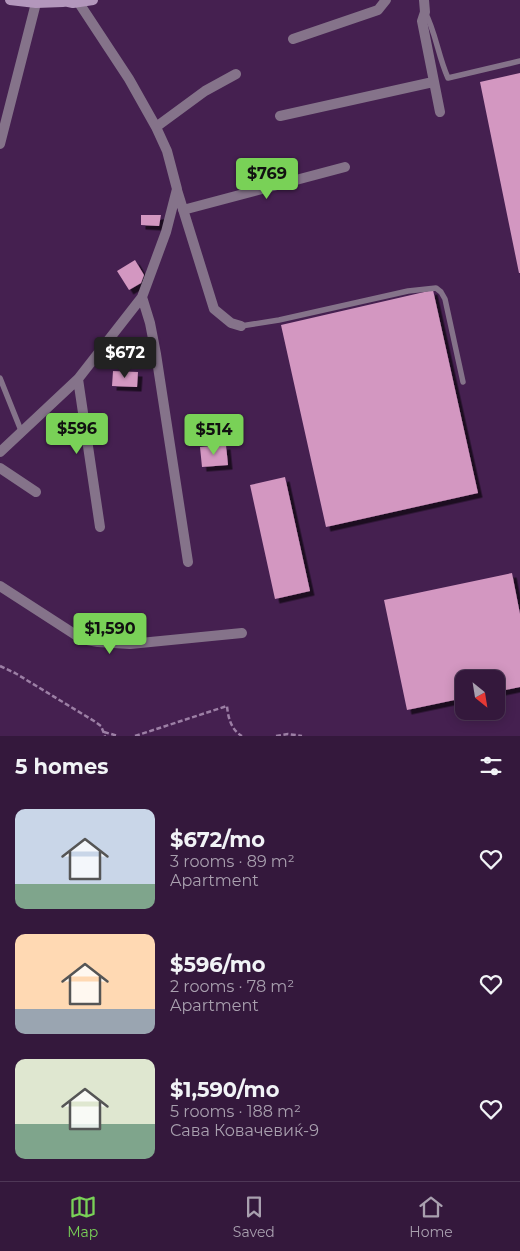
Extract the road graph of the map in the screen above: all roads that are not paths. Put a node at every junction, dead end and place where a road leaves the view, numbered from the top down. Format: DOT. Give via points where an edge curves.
graph roads {
  1 [pos="10,0"];
  2 [pos="93,0"];
  3 [pos="386,0"];
  4 [pos="424,0"];
  5 [pos="61,1"];
  6 [pos="36,2"];
  7 [pos="79,3"];
  8 [pos="425,12"];
  9 [pos="294,39"];
  10 [pos="520,61"];
  11 [pos="236,74"];
  12 [pos="433,82"];
  13 [pos="440,112"];
  14 [pos="280,116"];
  15 [pos="156,127"];
  16 [pos="0,144"];
  17 [pos="345,166"];
  18 [pos="176,189"];
  19 [pos="183,210"];
  20 [pos="142,297"];
  21 [pos="241,326"];
  22 [pos="0,378"];
  23 [pos="78,379"];
  24 [pos="463,382"];
  25 [pos="22,433"];
  26 [pos="0,452"];
  27 [pos="0,468"];
  28 [pos="36,492"];
  29 [pos="100,527"];
  30 [pos="188,562"];
  31 [pos="0,586"];
  32 [pos="242,633"];
  1 -- 6 [label="main road"];
  2 -- 7 [label="main road"];
  3 -- 9 [label="street" via="378,10"];
  4 -- 8 [label="street"];
  5 -- 6 [label="main road"];
  5 -- 7 [label="main road"];
  6 -- 16 [label="street"];
  7 -- 15 [label="street"];
  8 -- 10 [label="lane" via="448,78"];
  8 -- 12 [label="street" via="422,21"];
  11 -- 15 [label="street"];
  12 -- 13 [label="street"];
  12 -- 14 [label="street"];
  15 -- 18 [label="street" via="167,151"];
  17 -- 19 [label="street"];
  18 -- 19 [label="street"];
  18 -- 20 [label="street" via="166,232"];
  19 -- 21 [label="street" via="214,309 231,323"];
  20 -- 23 [label="street"];
  20 -- 30 [label="street" via="156,354"];
  21 -- 24 [label="lane" via="436,288 445,299"];
  22 -- 25 [label="lane"];
  23 -- 25 [label="street"];
  23 -- 29 [label="street"];
  25 -- 26 [label="street"];
  27 -- 28 [label="street"];
  31 -- 32 [label="street" via="82,639 130,644"];
}
